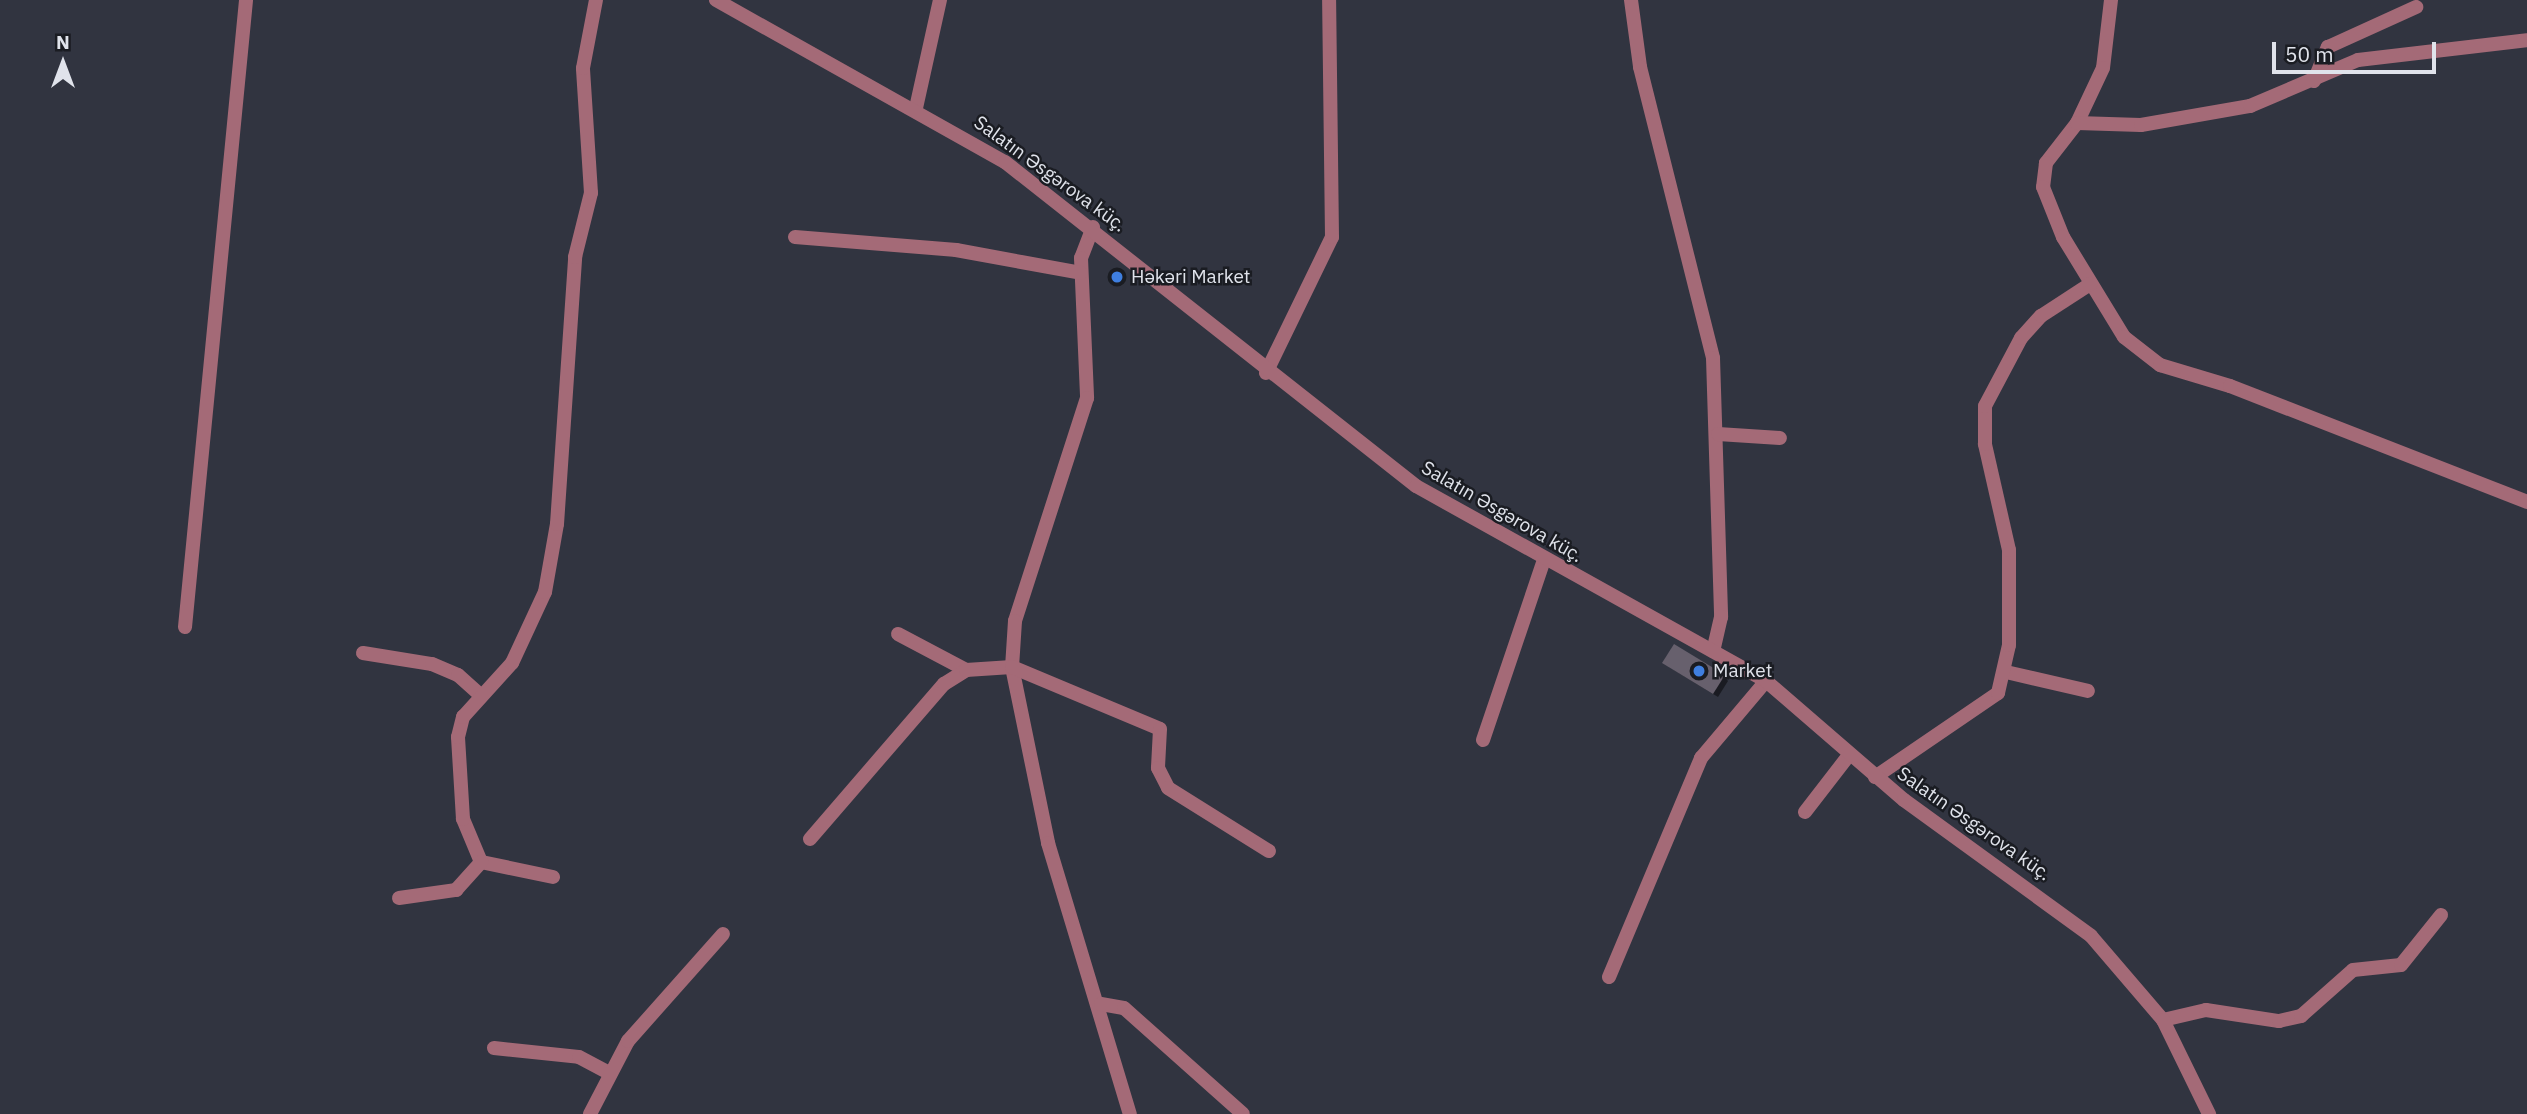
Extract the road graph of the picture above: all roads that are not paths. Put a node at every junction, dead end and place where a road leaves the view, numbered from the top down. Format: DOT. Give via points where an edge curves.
graph roads {
  1 [pos="246,0"];
  2 [pos="596,0"];
  3 [pos="716,0"];
  4 [pos="940,0"];
  5 [pos="1329,0"];
  6 [pos="1632,0"];
  7 [pos="2111,0"];
  8 [pos="2416,8"];
  9 [pos="2527,40"];
  10 [pos="2314,81"];
  11 [pos="916,108"];
  12 [pos="2077,123"];
  13 [pos="1093,227"];
  14 [pos="795,237"];
  15 [pos="1081,272"];
  16 [pos="2090,284"];
  17 [pos="1266,373"];
  18 [pos="1718,434"];
  19 [pos="1780,438"];
  20 [pos="2527,502"];
  21 [pos="1544,559"];
  22 [pos="185,627"];
  23 [pos="898,634"];
  24 [pos="1713,651"];
  25 [pos="363,653"];
  26 [pos="1012,667"];
  27 [pos="966,670"];
  28 [pos="2006,672"];
  29 [pos="1766,681"];
  30 [pos="2088,691"];
  31 [pos="480,695"];
  32 [pos="1483,740"];
  33 [pos="1849,755"];
  34 [pos="1875,777"];
  35 [pos="1805,812"];
  36 [pos="810,839"];
  37 [pos="1269,851"];
  38 [pos="481,862"];
  39 [pos="552,877"];
  40 [pos="399,898"];
  41 [pos="2441,915"];
  42 [pos="723,934"];
  43 [pos="1609,977"];
  44 [pos="1101,1004"];
  45 [pos="2163,1020"];
  46 [pos="494,1048"];
  47 [pos="607,1072"];
  48 [pos="590,1114"];
  49 [pos="1130,1114"];
  50 [pos="1243,1114"];
  51 [pos="2209,1114"];
  1 -- 22 [label="street"];
  2 -- 31 [label="street" via="586,24 583,68 591,193 575,257 550,565 545,592 512,663"];
  3 -- 11 [label="street, Salatın Əsgərova küç."];
  4 -- 11 [label="street"];
  5 -- 17 [label="street" via="1332,237"];
  6 -- 18 [label="street" via="1640,67 1707,326"];
  7 -- 12 [label="street" via="2103,68"];
  8 -- 10 [label="street" via="2328,47"];
  9 -- 10 [label="street" via="2378,56"];
  10 -- 12 [label="street" via="2223,111 2141,125"];
  11 -- 13 [label="street, Salatın Əsgərova küç."];
  12 -- 16 [label="street" via="2054,146 2043,187"];
  13 -- 15 [label="street"];
  13 -- 17 [label="street, Salatın Əsgərova küç."];
  14 -- 15 [label="street" via="956,250"];
  15 -- 26 [label="street" via="1090,352 1087,398 1015,621"];
  16 -- 20 [label="street" via="2140,355"];
  16 -- 28 [label="street" via="2040,316 2021,338 1985,406 1985,444 2009,550"];
  17 -- 21 [label="street, Salatın Əsgərova küç." via="1416,486"];
  18 -- 19 [label="street"];
  18 -- 24 [label="street" via="1721,617"];
  21 -- 24 [label="street, Salatın Əsgərova küç."];
  21 -- 32 [label="street"];
  23 -- 27 [label="street"];
  24 -- 29 [label="street, Salatın Əsgərova küç."];
  25 -- 31 [label="street" via="432,664"];
  26 -- 27 [label="street"];
  26 -- 37 [label="street" via="1160,729 1158,768 1168,788"];
  26 -- 44 [label="street" via="1048,843"];
  27 -- 36 [label="street" via="923,705"];
  28 -- 30 [label="street"];
  28 -- 34 [label="street" via="1998,693 1979,710"];
  29 -- 33 [label="street, Salatın Əsgərova küç."];
  29 -- 43 [label="street" via="1700,758"];
  31 -- 38 [label="street" via="463,717 458,737 463,819"];
  33 -- 34 [label="street, Salatın Əsgərova küç."];
  33 -- 35 [label="street"];
  34 -- 45 [label="street, Salatın Əsgərova küç." via="2059,908 2131,977"];
  38 -- 39 [label="street"];
  38 -- 40 [label="street" via="456,890"];
  41 -- 45 [label="street" via="2401,965 2353,970 2301,1016 2279,1021 2206,1010"];
  42 -- 47 [label="street"];
  44 -- 49 [label="street"];
  44 -- 50 [label="street" via="1124,1007"];
  45 -- 51 [label="street, Salatın Əsgərova küç."];
  46 -- 47 [label="street" via="579,1057"];
  47 -- 48 [label="street"];
}
